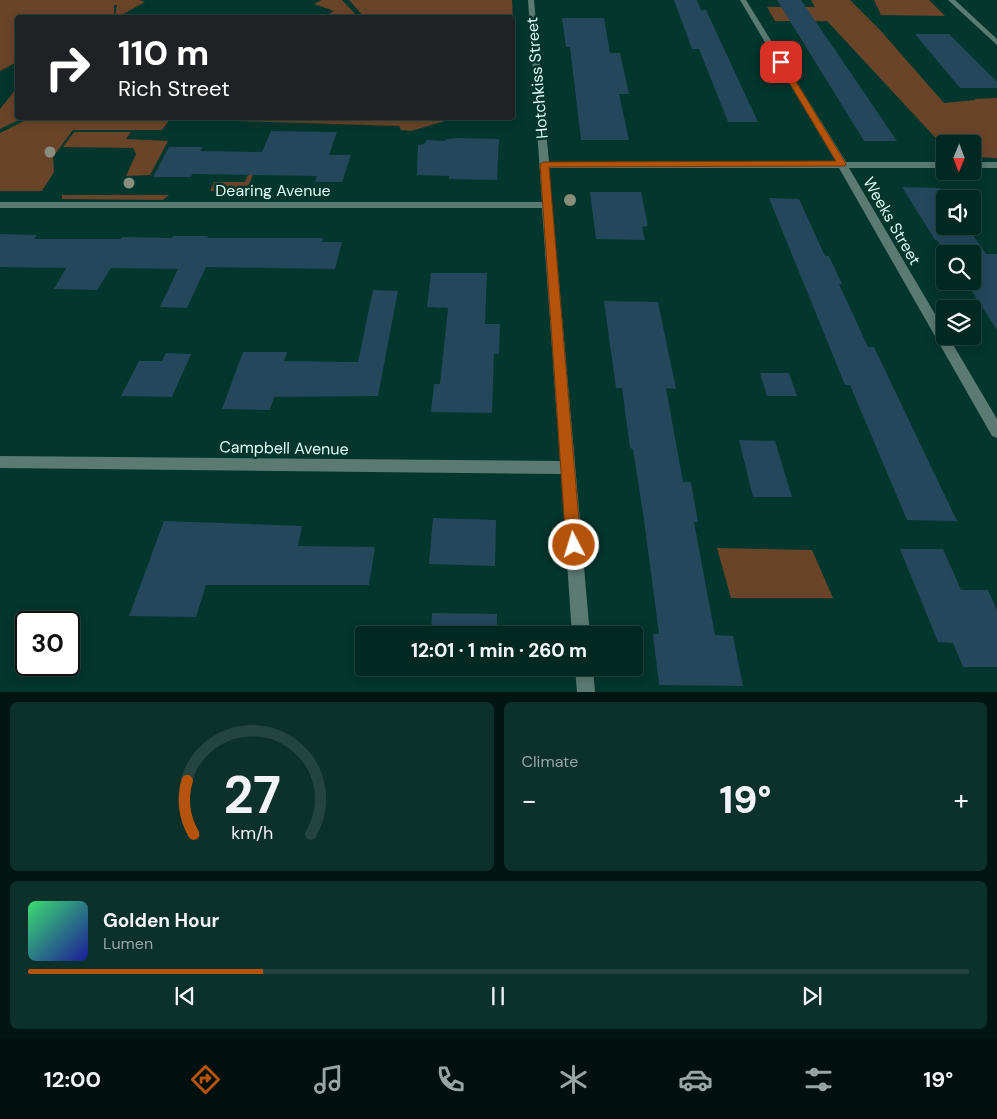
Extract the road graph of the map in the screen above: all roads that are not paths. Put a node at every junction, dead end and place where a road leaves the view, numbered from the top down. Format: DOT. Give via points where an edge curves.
graph roads {
  1 [pos="531,0"];
  2 [pos="743,0"];
  3 [pos="951,0"];
  4 [pos="997,43"];
  5 [pos="544,164"];
  6 [pos="842,164"];
  7 [pos="936,165"];
  8 [pos="981,165"];
  9 [pos="997,165"];
  10 [pos="0,205"];
  11 [pos="546,205"];
  12 [pos="997,432"];
  13 [pos="0,462"];
  14 [pos="567,468"];
  15 [pos="580,626"];
  16 [pos="585,676"];
  17 [pos="586,692"];
  1 -- 5 [label="street, Hotchkiss Street"];
  2 -- 6 [label="street, Weeks Street"];
  3 -- 4 [label="street"];
  5 -- 6 [label="street"];
  5 -- 11 [label="street, Hotchkiss Street"];
  6 -- 7 [label="street"];
  6 -- 12 [label="street, Weeks Street"];
  8 -- 9 [label="street"];
  10 -- 11 [label="street, Dearing Avenue"];
  11 -- 14 [label="street, Hotchkiss Street"];
  13 -- 14 [label="street, Campbell Avenue"];
  14 -- 15 [label="street, Hotchkiss Street"];
  16 -- 17 [label="street"];
}
